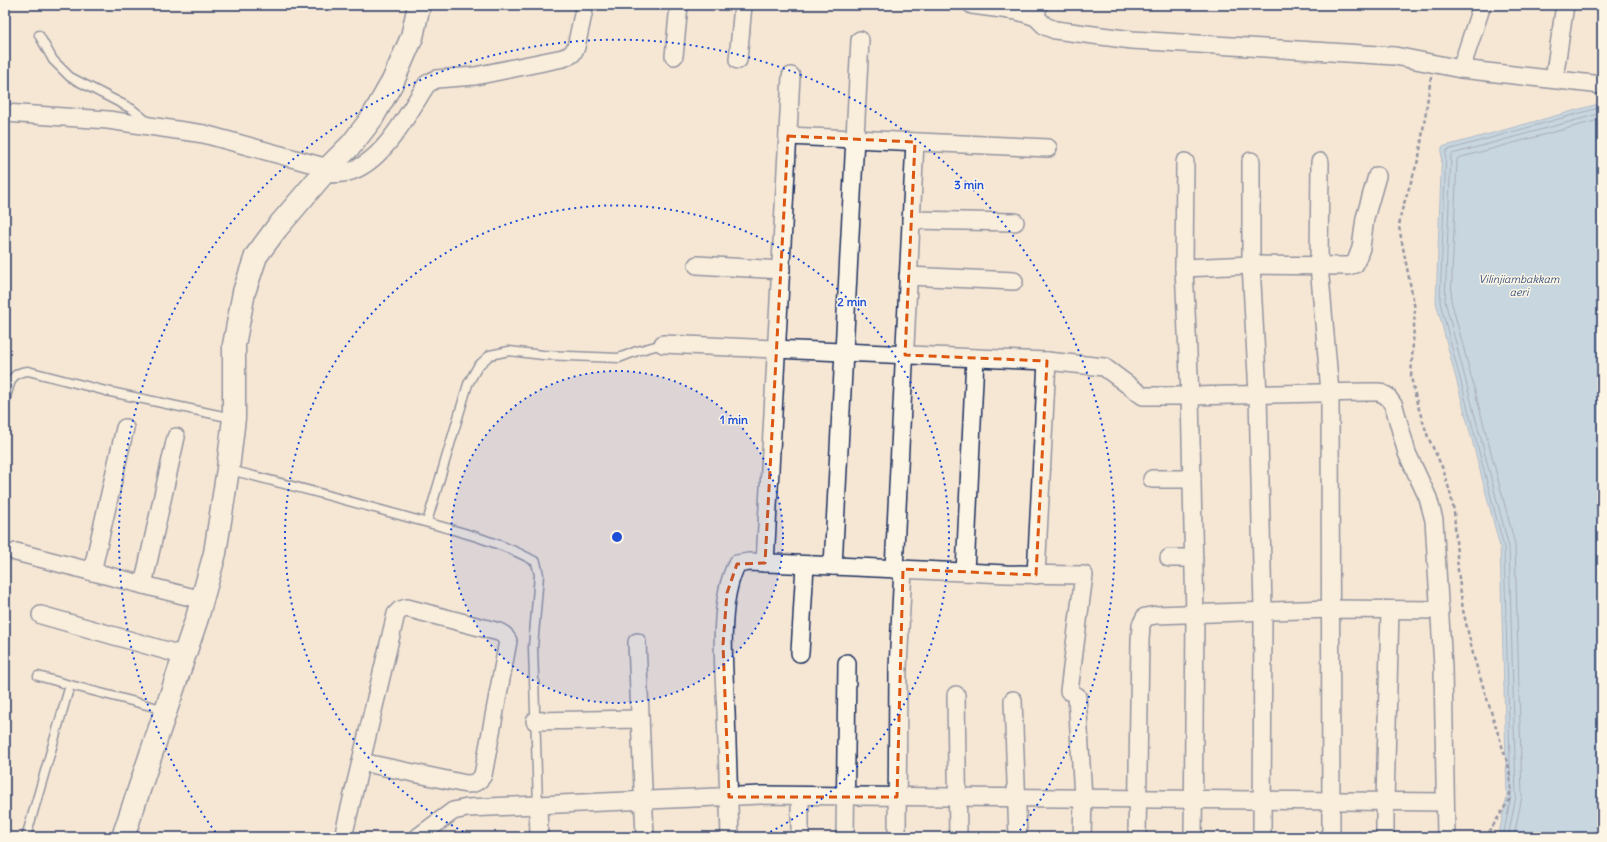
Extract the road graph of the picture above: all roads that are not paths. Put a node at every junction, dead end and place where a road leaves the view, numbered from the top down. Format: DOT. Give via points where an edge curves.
graph roads {
  1 [pos="419,5"];
  2 [pos="585,5"];
  3 [pos="679,5"];
  4 [pos="743,5"];
  5 [pos="972,5"];
  6 [pos="1482,5"];
  7 [pos="1565,5"];
  8 [pos="1037,11"];
  9 [pos="39,35"];
  10 [pos="860,40"];
  11 [pos="674,56"];
  12 [pos="738,60"];
  13 [pos="1462,69"];
  14 [pos="791,76"];
  15 [pos="1554,80"];
  16 [pos="1602,85"];
  17 [pos="5,113"];
  18 [pos="154,127"];
  19 [pos="788,136"];
  20 [pos="855,139"];
  21 [pos="915,142"];
  22 [pos="1048,148"];
  23 [pos="1251,161"];
  24 [pos="1185,162"];
  25 [pos="1320,162"];
  26 [pos="326,171"];
  27 [pos="1377,176"];
  28 [pos="911,220"];
  29 [pos="1015,222"];
  30 [pos="697,265"];
  31 [pos="1251,265"];
  32 [pos="1319,265"];
  33 [pos="1184,268"];
  34 [pos="781,270"];
  35 [pos="908,276"];
  36 [pos="1014,282"];
  37 [pos="663,344"];
  38 [pos="776,349"];
  39 [pos="844,352"];
  40 [pos="905,355"];
  41 [pos="975,358"];
  42 [pos="1047,361"];
  43 [pos="1330,392"];
  44 [pos="1258,394"];
  45 [pos="1190,396"];
  46 [pos="5,401"];
  47 [pos="234,418"];
  48 [pos="125,428"];
  49 [pos="176,437"];
  50 [pos="228,469"];
  51 [pos="1152,479"];
  52 [pos="1192,479"];
  53 [pos="427,522"];
  54 [pos="16,552"];
  55 [pos="1169,558"];
  56 [pos="1194,558"];
  57 [pos="765,563"];
  58 [pos="804,565"];
  59 [pos="833,566"];
  60 [pos="899,569"];
  61 [pos="92,572"];
  62 [pos="965,572"];
  63 [pos="1036,574"];
  64 [pos="143,585"];
  65 [pos="202,600"];
  66 [pos="1330,608"];
  67 [pos="1263,610"];
  68 [pos="1390,610"];
  69 [pos="1440,610"];
  70 [pos="1195,614"];
  71 [pos="41,615"];
  72 [pos="637,642"];
  73 [pos="800,653"];
  74 [pos="185,656"];
  75 [pos="847,663"];
  76 [pos="38,676"];
  77 [pos="70,685"];
  78 [pos="956,695"];
  79 [pos="1013,700"];
  80 [pos="166,710"];
  81 [pos="640,719"];
  82 [pos="536,721"];
  83 [pos="361,762"];
  84 [pos="466,784"];
  85 [pos="800,796"];
  86 [pos="846,796"];
  87 [pos="729,797"];
  88 [pos="897,797"];
  89 [pos="958,797"];
  90 [pos="1016,798"];
  91 [pos="1083,798"];
  92 [pos="1137,799"];
  93 [pos="1192,799"];
  94 [pos="1263,800"];
  95 [pos="643,801"];
  96 [pos="1330,801"];
  97 [pos="1385,801"];
  98 [pos="1445,802"];
  99 [pos="538,806"];
  100 [pos="464,809"];
  101 [pos="26,837"];
  102 [pos="123,837"];
  103 [pos="343,837"];
  104 [pos="418,837"];
  105 [pos="436,837"];
  106 [pos="539,837"];
  107 [pos="645,837"];
  108 [pos="730,837"];
  109 [pos="800,837"];
  110 [pos="845,837"];
  111 [pos="897,837"];
  112 [pos="958,837"];
  113 [pos="1018,837"];
  114 [pos="1082,837"];
  115 [pos="1137,837"];
  116 [pos="1192,837"];
  117 [pos="1262,837"];
  118 [pos="1330,837"];
  119 [pos="1385,837"];
  120 [pos="1446,837"];
  1 -- 26 [label="street" via="412,37 372,118"];
  2 -- 26 [label="street" via="576,48 572,54 475,76 431,81 388,142 366,163 347,172"];
  3 -- 11 [label="street"];
  4 -- 12 [label="street"];
  5 -- 8 [label="street"];
  6 -- 13 [label="street"];
  7 -- 15 [label="street"];
  8 -- 13 [label="street" via="1045,26 1055,30 1132,40 1395,56"];
  9 -- 18 [label="lane" via="53,60 70,77 132,109"];
  10 -- 20 [label="street"];
  13 -- 15 [label="street"];
  14 -- 19 [label="street"];
  15 -- 16 [label="street"];
  17 -- 18 [label="street" via="108,120"];
  18 -- 26 [label="street" via="204,134"];
  19 -- 20 [label="street"];
  19 -- 34 [label="street"];
  20 -- 21 [label="street"];
  20 -- 39 [label="street"];
  21 -- 22 [label="street"];
  21 -- 28 [label="street"];
  23 -- 31 [label="street"];
  24 -- 33 [label="street"];
  25 -- 32 [label="street"];
  26 -- 47 [label="street" via="256,256 244,292 234,345"];
  27 -- 32 [label="street" via="1355,264"];
  28 -- 29 [label="street"];
  28 -- 35 [label="street"];
  30 -- 34 [label="street"];
  31 -- 32 [label="street"];
  31 -- 33 [label="street"];
  31 -- 44 [label="street"];
  32 -- 43 [label="street"];
  33 -- 45 [label="street"];
  34 -- 38 [label="street"];
  35 -- 36 [label="street"];
  35 -- 40 [label="street"];
  37 -- 38 [label="street"];
  37 -- 53 [label="lane" via="619,358 550,356 509,351 490,355 478,366 468,384"];
  38 -- 39 [label="street"];
  38 -- 57 [label="street"];
  39 -- 40 [label="street"];
  39 -- 59 [label="street"];
  40 -- 41 [label="street"];
  40 -- 60 [label="street"];
  41 -- 42 [label="street"];
  41 -- 62 [label="street"];
  42 -- 45 [label="street" via="1104,367 1143,396"];
  42 -- 63 [label="street"];
  43 -- 44 [label="street"];
  43 -- 66 [label="street"];
  43 -- 69 [label="street" via="1379,392 1387,396 1394,406 1407,453 1428,498 1434,520"];
  44 -- 45 [label="street"];
  44 -- 67 [label="street"];
  45 -- 52 [label="street"];
  46 -- 47 [label="lane" via="15,374 28,371 106,391"];
  47 -- 50 [label="street"];
  48 -- 61 [label="street"];
  49 -- 64 [label="street"];
  50 -- 53 [label="lane"];
  50 -- 65 [label="street" via="216,553"];
  51 -- 52 [label="street"];
  52 -- 56 [label="street"];
  53 -- 82 [label="lane" via="473,536 536,562 539,575 533,647"];
  54 -- 61 [label="street"];
  55 -- 56 [label="street"];
  56 -- 70 [label="street"];
  57 -- 58 [label="street"];
  57 -- 87 [label="street" via="737,564 727,593 724,645"];
  58 -- 59 [label="street"];
  58 -- 73 [label="street"];
  59 -- 60 [label="street"];
  60 -- 62 [label="street"];
  60 -- 88 [label="street"];
  61 -- 64 [label="street"];
  62 -- 63 [label="street"];
  63 -- 91 [label="street" via="1084,575 1073,693"];
  64 -- 65 [label="street"];
  65 -- 74 [label="street"];
  66 -- 67 [label="street"];
  66 -- 68 [label="street"];
  66 -- 96 [label="street"];
  67 -- 70 [label="street"];
  67 -- 94 [label="street"];
  68 -- 69 [label="street"];
  68 -- 97 [label="street"];
  69 -- 98 [label="street" via="1444,683"];
  70 -- 92 [label="street" via="1146,617 1141,625"];
  70 -- 93 [label="street"];
  71 -- 74 [label="street"];
  72 -- 81 [label="street"];
  74 -- 80 [label="street"];
  75 -- 86 [label="street"];
  76 -- 77 [label="lane"];
  77 -- 80 [label="lane"];
  77 -- 101 [label="lane"];
  78 -- 89 [label="street"];
  79 -- 90 [label="street"];
  80 -- 102 [label="street"];
  81 -- 82 [label="street"];
  81 -- 95 [label="street"];
  82 -- 99 [label="lane"];
  83 -- 84 [label="street"];
  83 -- 84 [label="street" via="396,614 407,608 499,632 508,641 483,775 473,784"];
  83 -- 103 [label="street"];
  84 -- 100 [label="street"];
  85 -- 86 [label="street"];
  85 -- 87 [label="street"];
  85 -- 109 [label="street"];
  86 -- 88 [label="street"];
  86 -- 110 [label="street"];
  87 -- 95 [label="street"];
  87 -- 108 [label="street"];
  88 -- 89 [label="street"];
  88 -- 111 [label="street"];
  89 -- 90 [label="street"];
  89 -- 112 [label="street"];
  90 -- 91 [label="street"];
  90 -- 113 [label="street"];
  91 -- 92 [label="street"];
  91 -- 114 [label="street"];
  92 -- 93 [label="street"];
  92 -- 115 [label="street"];
  93 -- 94 [label="street"];
  93 -- 116 [label="street"];
  94 -- 96 [label="street"];
  94 -- 117 [label="street"];
  95 -- 99 [label="street"];
  95 -- 107 [label="street"];
  96 -- 97 [label="street"];
  96 -- 118 [label="street"];
  97 -- 98 [label="street"];
  97 -- 119 [label="street"];
  98 -- 120 [label="street"];
  99 -- 100 [label="street"];
  99 -- 106 [label="street"];
  100 -- 104 [label="street" via="453,811"];
  100 -- 105 [label="street" via="459,819"];
}
